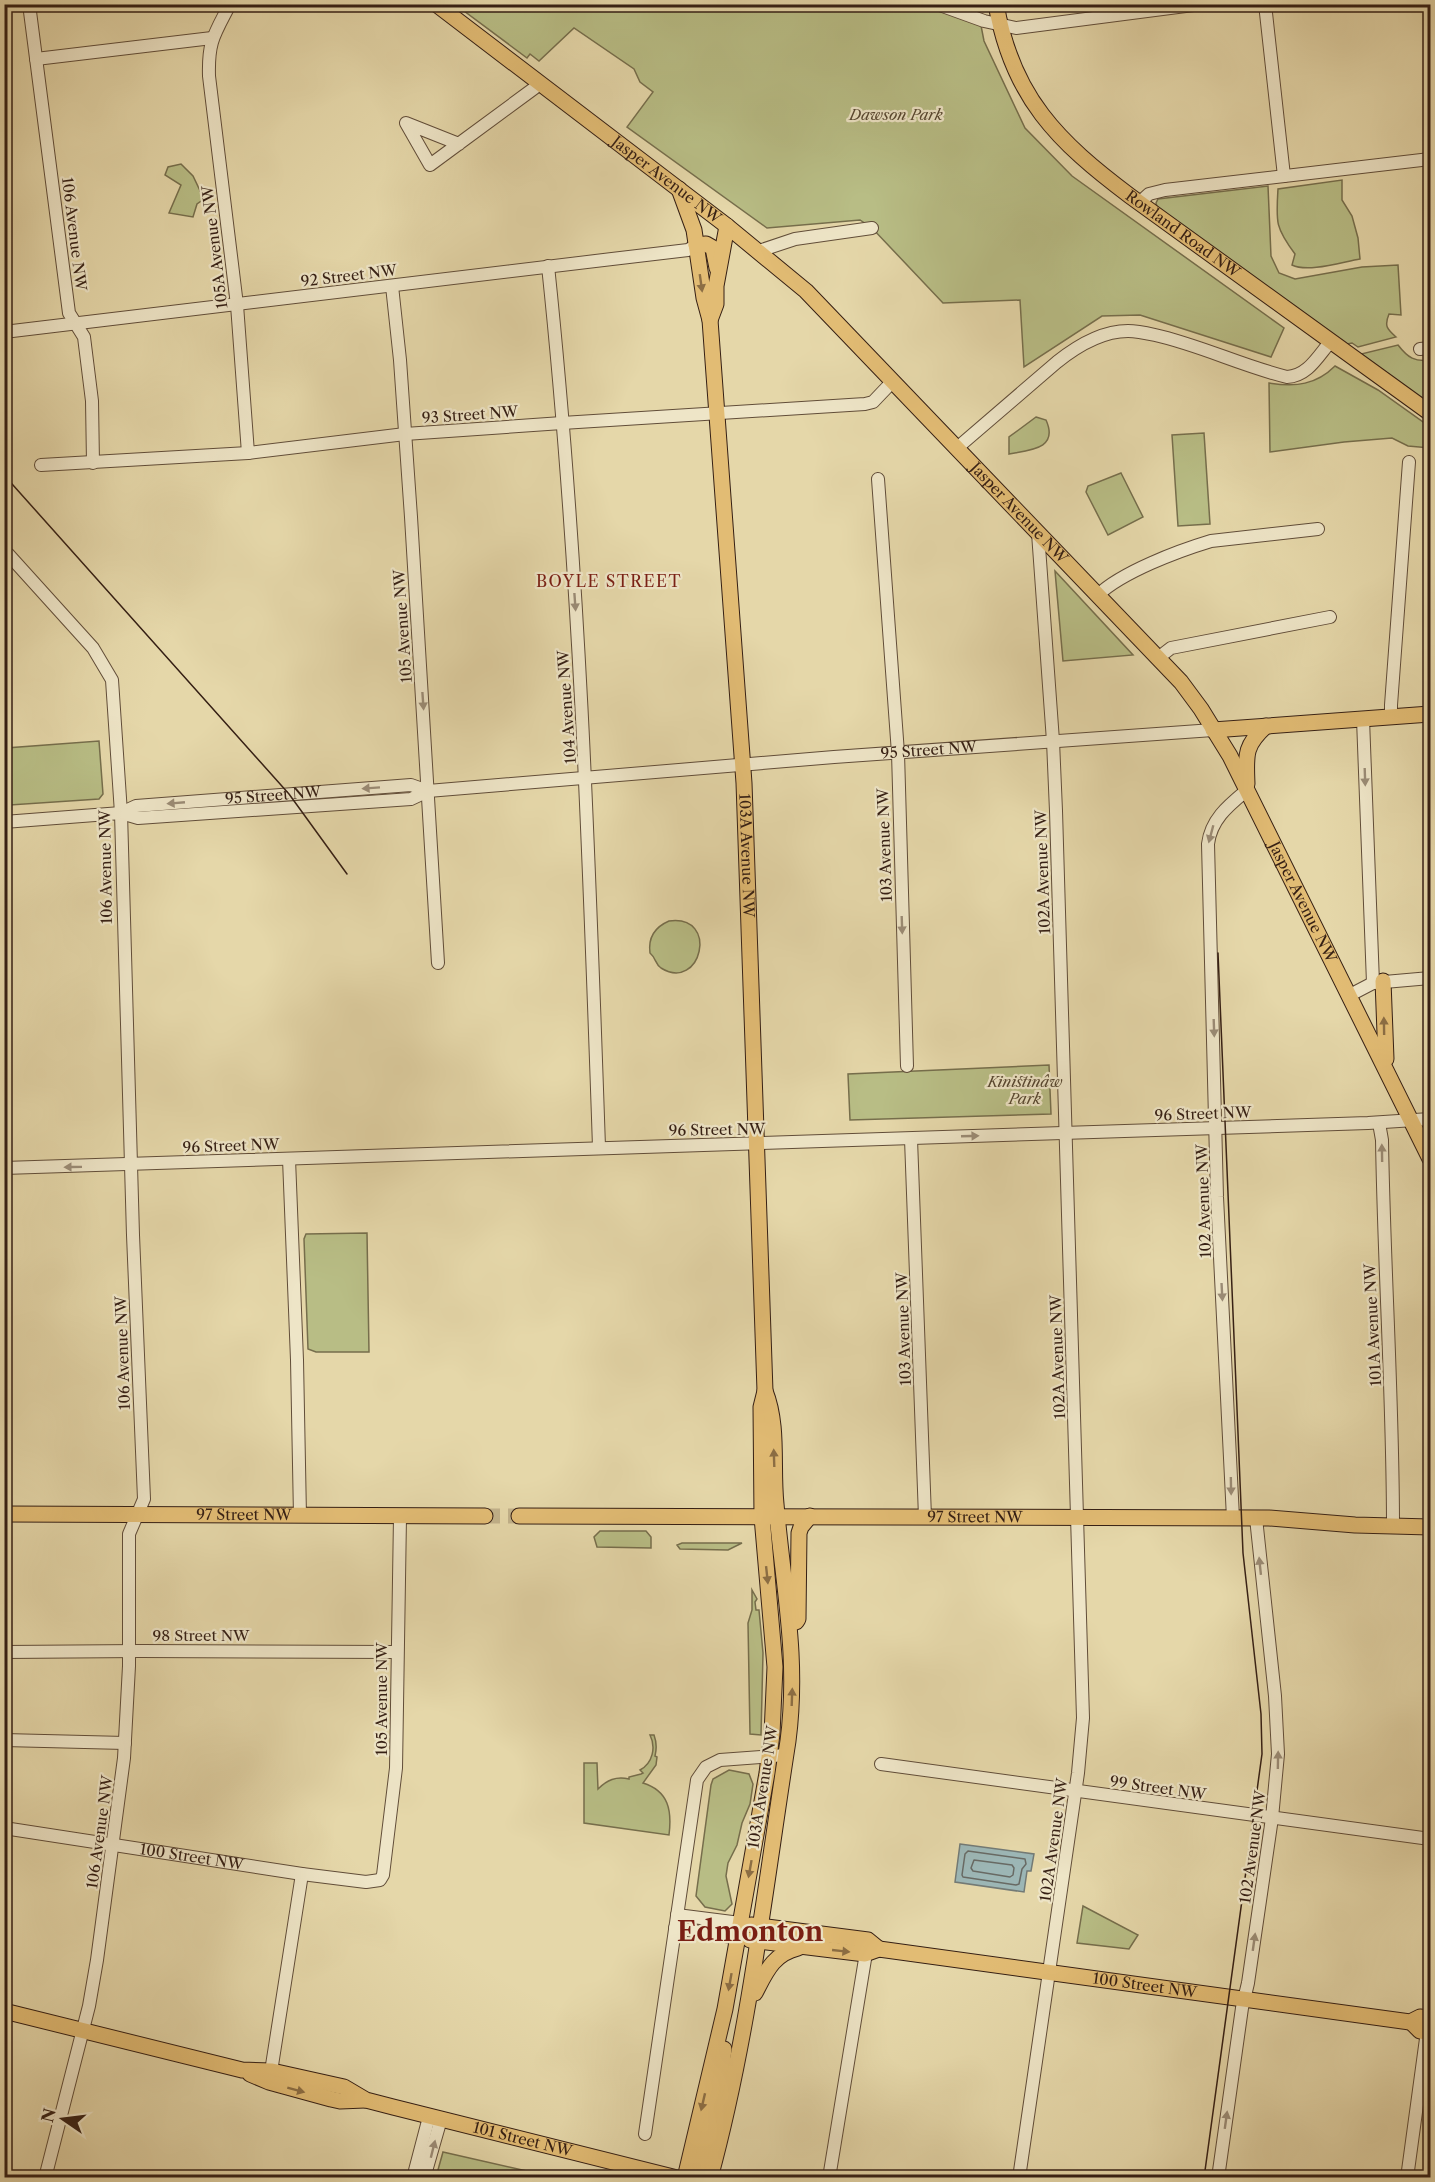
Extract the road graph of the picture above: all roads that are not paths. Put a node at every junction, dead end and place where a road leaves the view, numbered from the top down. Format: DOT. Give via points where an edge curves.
graph roads {
  1 [pos="29,4"];
  2 [pos="230,4"];
  3 [pos="937,4"];
  4 [pos="996,4"];
  5 [pos="1201,4"];
  6 [pos="1265,4"];
  7 [pos="437,5"];
  8 [pos="1000,25"];
  9 [pos="212,38"];
  10 [pos="36,59"];
  11 [pos="540,84"];
  12 [pos="459,144"];
  13 [pos="1431,159"];
  14 [pos="1284,176"];
  15 [pos="678,189"];
  16 [pos="1139,203"];
  17 [pos="727,226"];
  18 [pos="872,228"];
  19 [pos="696,245"];
  20 [pos="759,252"];
  21 [pos="548,266"];
  22 [pos="719,273"];
  23 [pos="392,286"];
  24 [pos="237,305"];
  25 [pos="710,320"];
  26 [pos="75,323"];
  27 [pos="4,332"];
  28 [pos="1331,341"];
  29 [pos="893,381"];
  30 [pos="1431,413"];
  31 [pos="717,414"];
  32 [pos="562,423"];
  33 [pos="405,434"];
  34 [pos="957,448"];
  35 [pos="248,453"];
  36 [pos="1410,462"];
  37 [pos="93,463"];
  38 [pos="41,465"];
  39 [pos="878,479"];
  40 [pos="1318,529"];
  41 [pos="1038,533"];
  42 [pos="8,554"];
  43 [pos="1098,595"];
  44 [pos="1330,617"];
  45 [pos="1158,658"];
  46 [pos="1431,714"];
  47 [pos="1391,717"];
  48 [pos="1363,719"];
  49 [pos="1266,726"];
  50 [pos="1213,730"];
  51 [pos="1053,741"];
  52 [pos="898,753"];
  53 [pos="743,765"];
  54 [pos="586,777"];
  55 [pos="1247,790"];
  56 [pos="428,791"];
  57 [pos="121,813"];
  58 [pos="4,822"];
  59 [pos="438,963"];
  60 [pos="1431,978"];
  61 [pos="1378,982"];
  62 [pos="1350,995"];
  63 [pos="907,1066"];
  64 [pos="1387,1071"];
  65 [pos="1411,1119"];
  66 [pos="1431,1119"];
  67 [pos="1379,1123"];
  68 [pos="1216,1128"];
  69 [pos="1066,1133"];
  70 [pos="911,1139"];
  71 [pos="756,1143"];
  72 [pos="599,1148"];
  73 [pos="289,1159"];
  74 [pos="1431,1159"];
  75 [pos="131,1165"];
  76 [pos="4,1168"];
  77 [pos="4,1514"];
  78 [pos="136,1515"];
  79 [pos="300,1516"];
  80 [pos="485,1516"];
  81 [pos="519,1516"];
  82 [pos="769,1516"];
  83 [pos="810,1516"];
  84 [pos="400,1517"];
  85 [pos="925,1517"];
  86 [pos="1078,1518"];
  87 [pos="1233,1518"];
  88 [pos="1256,1518"];
  89 [pos="1393,1526"];
  90 [pos="1431,1527"];
  91 [pos="791,1630"];
  92 [pos="129,1651"];
  93 [pos="4,1652"];
  94 [pos="397,1652"];
  95 [pos="4,1740"];
  96 [pos="125,1743"];
  97 [pos="786,1755"];
  98 [pos="769,1757"];
  99 [pos="881,1764"];
  100 [pos="1076,1791"];
  101 [pos="1272,1818"];
  102 [pos="4,1828"];
  103 [pos="1431,1839"];
  104 [pos="114,1845"];
  105 [pos="302,1874"];
  106 [pos="380,1880"];
  107 [pos="676,1922"];
  108 [pos="739,1931"];
  109 [pos="759,1934"];
  110 [pos="801,1947"];
  111 [pos="871,1948"];
  112 [pos="1050,1973"];
  113 [pos="1244,1999"];
  114 [pos="747,2009"];
  115 [pos="4,2011"];
  116 [pos="1429,2024"];
  117 [pos="722,2025"];
  118 [pos="83,2031"];
  119 [pos="270,2077"];
  120 [pos="435,2118"];
  121 [pos="645,2134"];
  122 [pos="45,2178"];
  123 [pos="413,2178"];
  124 [pos="424,2178"];
  125 [pos="677,2178"];
  126 [pos="685,2178"];
  127 [pos="702,2178"];
  128 [pos="710,2178"];
  129 [pos="829,2178"];
  130 [pos="1019,2178"];
  131 [pos="1218,2178"];
  132 [pos="1407,2178"];
  1 -- 10 [label="street, 106 Avenue NW"];
  2 -- 9 [label="street"];
  3 -- 8 [label="street"];
  4 -- 8 [label="main road, Rowland Road NW"];
  5 -- 8 [label="street" via="1016,28"];
  6 -- 14 [label="street"];
  7 -- 11 [label="main road, Jasper Avenue NW"];
  8 -- 16 [label="main road, Rowland Road NW" via="1008,56 1040,113 1086,162"];
  9 -- 10 [label="street"];
  9 -- 24 [label="street, 105A Avenue NW" via="209,76"];
  10 -- 26 [label="street, 106 Avenue NW" via="69,313"];
  11 -- 12 [label="street"];
  11 -- 15 [label="main road, Jasper Avenue NW"];
  13 -- 14 [label="street"];
  14 -- 16 [label="street" via="1165,190 1149,194"];
  15 -- 17 [label="main road, Jasper Avenue NW"];
  15 -- 19 [label="main road, 103A Avenue NW"];
  16 -- 28 [label="main road, Rowland Road NW"];
  17 -- 20 [label="main road, Jasper Avenue NW"];
  17 -- 22 [label="main road, 103A Avenue NW"];
  18 -- 20 [label="street" via="795,239"];
  19 -- 21 [label="street, 92 Street NW" via="688,250"];
  19 -- 22 [label="main road" via="713,248"];
  19 -- 25 [label="main road, 103A Avenue NW, one-way"];
  20 -- 29 [label="main road, Jasper Avenue NW" via="806,291"];
  21 -- 23 [label="street, 92 Street NW"];
  21 -- 32 [label="street, 104 Avenue NW"];
  22 -- 25 [label="main road, 103A Avenue NW"];
  23 -- 24 [label="street, 92 Street NW"];
  23 -- 33 [label="street, 105 Avenue NW"];
  24 -- 26 [label="street, 92 Street NW"];
  24 -- 35 [label="street, 105A Avenue NW"];
  25 -- 31 [label="main road, 103A Avenue NW"];
  26 -- 27 [label="street, 92 Street NW"];
  26 -- 37 [label="street, 106 Avenue NW" via="84,337 90,383"];
  28 -- 30 [label="main road, Rowland Road NW"];
  28 -- 34 [label="street" via="1303,373 1287,377 1148,334 1128,331 1095,338 1072,350"];
  29 -- 31 [label="street, 93 Street NW" via="873,402 865,404"];
  29 -- 34 [label="main road, Jasper Avenue NW"];
  31 -- 32 [label="street, 93 Street NW"];
  31 -- 53 [label="main road, 103A Avenue NW"];
  32 -- 33 [label="street, 93 Street NW"];
  32 -- 54 [label="street, 104 Avenue NW, one-way"];
  33 -- 35 [label="street, 93 Street NW"];
  33 -- 56 [label="street, 105 Avenue NW, one-way"];
  34 -- 41 [label="main road, Jasper Avenue NW"];
  35 -- 37 [label="street, 93 Street NW"];
  36 -- 47 [label="street"];
  37 -- 38 [label="street, 93 Street NW"];
  39 -- 52 [label="street, 103 Avenue NW"];
  40 -- 43 [label="street" via="1194,546 1118,579"];
  41 -- 43 [label="main road, Jasper Avenue NW"];
  41 -- 51 [label="street, 102A Avenue NW"];
  42 -- 57 [label="street, 106 Avenue NW" via="93,648 112,680"];
  43 -- 45 [label="main road, Jasper Avenue NW"];
  44 -- 45 [label="street" via="1172,648"];
  45 -- 50 [label="main road, Jasper Avenue NW" via="1187,690"];
  46 -- 47 [label="main road, 95 Street NW"];
  47 -- 48 [label="main road, 95 Street NW"];
  48 -- 49 [label="main road, 95 Street NW"];
  48 -- 61 [label="street, one-way"];
  49 -- 50 [label="main road, 95 Street NW"];
  49 -- 55 [label="main road" via="1248,747"];
  50 -- 51 [label="street, 95 Street NW"];
  50 -- 55 [label="main road, Jasper Avenue NW"];
  51 -- 52 [label="street, 95 Street NW"];
  51 -- 69 [label="street, 102A Avenue NW"];
  52 -- 53 [label="street, 95 Street NW"];
  52 -- 63 [label="street, 103 Avenue NW, one-way"];
  53 -- 54 [label="street, 95 Street NW"];
  53 -- 71 [label="main road, 103A Avenue NW"];
  54 -- 56 [label="street, 95 Street NW"];
  54 -- 72 [label="street, 104 Avenue NW"];
  55 -- 62 [label="main road, Jasper Avenue NW"];
  55 -- 68 [label="street, 102 Avenue NW, one-way" via="1217,818 1208,844"];
  56 -- 57 [label="street, 95 Street NW" via="411,799 138,818"];
  56 -- 59 [label="street, 105 Avenue NW"];
  57 -- 58 [label="street, 95 Street NW"];
  57 -- 75 [label="street, 106 Avenue NW"];
  60 -- 61 [label="street"];
  61 -- 62 [label="street"];
  64 -- 61 [label="main road, one-way"];
  62 -- 64 [label="main road, Jasper Avenue NW"];
  64 -- 65 [label="main road, Jasper Avenue NW"];
  65 -- 66 [label="street, 96 Street NW"];
  65 -- 67 [label="street, 96 Street NW"];
  65 -- 74 [label="main road, Jasper Avenue NW"];
  67 -- 68 [label="street, 96 Street NW"];
  89 -- 67 [label="street, 101A Avenue NW, one-way"];
  68 -- 69 [label="street, 96 Street NW"];
  68 -- 87 [label="street, 102 Avenue NW, one-way"];
  70 -- 69 [label="street, 96 Street NW, one-way"];
  69 -- 86 [label="street, 102A Avenue NW"];
  70 -- 71 [label="street, 96 Street NW"];
  70 -- 85 [label="street, 103 Avenue NW"];
  71 -- 72 [label="street, 96 Street NW"];
  71 -- 82 [label="main road, 103A Avenue NW" via="765,1391 761,1407"];
  72 -- 73 [label="street, 96 Street NW"];
  73 -- 75 [label="street, 96 Street NW"];
  73 -- 79 [label="street"];
  75 -- 76 [label="street, 96 Street NW, one-way"];
  75 -- 78 [label="street, 106 Avenue NW" via="144,1499"];
  77 -- 78 [label="main road, 97 Street NW"];
  78 -- 79 [label="main road, 97 Street NW"];
  78 -- 92 [label="street, 106 Avenue NW" via="129,1534"];
  79 -- 84 [label="main road, 97 Street NW"];
  80 -- 84 [label="main road, 97 Street NW"];
  81 -- 82 [label="main road, 97 Street NW"];
  82 -- 83 [label="main road, 97 Street NW"];
  82 -- 91 [label="main road, 103A Avenue NW"];
  82 -- 98 [label="main road, 103A Avenue NW, one-way" via="775,1667"];
  83 -- 85 [label="main road, 97 Street NW"];
  83 -- 91 [label="main road" via="799,1533 798,1619"];
  84 -- 94 [label="street, 105 Avenue NW"];
  85 -- 86 [label="main road, 97 Street NW"];
  86 -- 87 [label="main road, 97 Street NW"];
  86 -- 100 [label="street, 102A Avenue NW" via="1083,1718"];
  87 -- 88 [label="main road, 97 Street NW"];
  88 -- 89 [label="main road, 97 Street NW"];
  101 -- 88 [label="street, 102 Avenue NW, one-way" via="1278,1742"];
  89 -- 90 [label="main road, 97 Street NW"];
  97 -- 91 [label="main road, 103A Avenue NW, one-way" via="792,1702"];
  92 -- 93 [label="street, 98 Street NW"];
  92 -- 94 [label="street, 98 Street NW"];
  92 -- 96 [label="street, 106 Avenue NW"];
  94 -- 106 [label="street, 105 Avenue NW" via="396,1768"];
  95 -- 96 [label="street"];
  96 -- 104 [label="street, 106 Avenue NW"];
  97 -- 98 [label="street"];
  97 -- 109 [label="main road, 103A Avenue NW"];
  98 -- 107 [label="street" via="715,1761 702,1770 695,1786"];
  98 -- 108 [label="main road, 103A Avenue NW, one-way"];
  99 -- 100 [label="street, 99 Street NW"];
  100 -- 101 [label="street, 99 Street NW"];
  100 -- 112 [label="street, 102A Avenue NW"];
  101 -- 103 [label="street, 99 Street NW"];
  113 -- 101 [label="street, 102 Avenue NW, one-way"];
  102 -- 104 [label="street, 100 Street NW"];
  104 -- 105 [label="street, 100 Street NW"];
  104 -- 118 [label="street, 106 Avenue NW" via="98,1960"];
  105 -- 106 [label="street, 100 Street NW"];
  105 -- 119 [label="street"];
  107 -- 108 [label="street, 100 Street NW"];
  107 -- 121 [label="street"];
  108 -- 109 [label="main road, 100 Street NW"];
  108 -- 117 [label="main road, 103A Avenue NW, one-way"];
  109 -- 110 [label="main road, 100 Street NW"];
  109 -- 111 [label="main road, 100 Street NW"];
  109 -- 114 [label="main road, 103A Avenue NW"];
  110 -- 111 [label="main road, 100 Street NW, one-way"];
  110 -- 114 [label="main road" via="787,1950 769,1966"];
  111 -- 112 [label="main road, 100 Street NW"];
  111 -- 129 [label="street"];
  112 -- 113 [label="main road, 100 Street NW"];
  112 -- 130 [label="street, 102A Avenue NW"];
  113 -- 116 [label="main road, 100 Street NW" via="1411,2022 1420,2031"];
  131 -- 113 [label="street, 102 Avenue NW, one-way"];
  114 -- 128 [label="main road, 103A Avenue NW"];
  115 -- 118 [label="main road, 101 Street NW"];
  116 -- 132 [label="street"];
  117 -- 126 [label="main road, 103A Avenue NW, one-way"];
  117 -- 127 [label="main road" via="724,2049 719,2092 701,2165"];
  118 -- 119 [label="main road, 101 Street NW"];
  118 -- 122 [label="street, 106 Avenue NW"];
  119 -- 120 [label="main road, 101 Street NW" via="340,2101 366,2100"];
  120 -- 123 [label="street"];
  124 -- 120 [label="street, one-way"];
  120 -- 125 [label="main road, 101 Street NW"];
}
